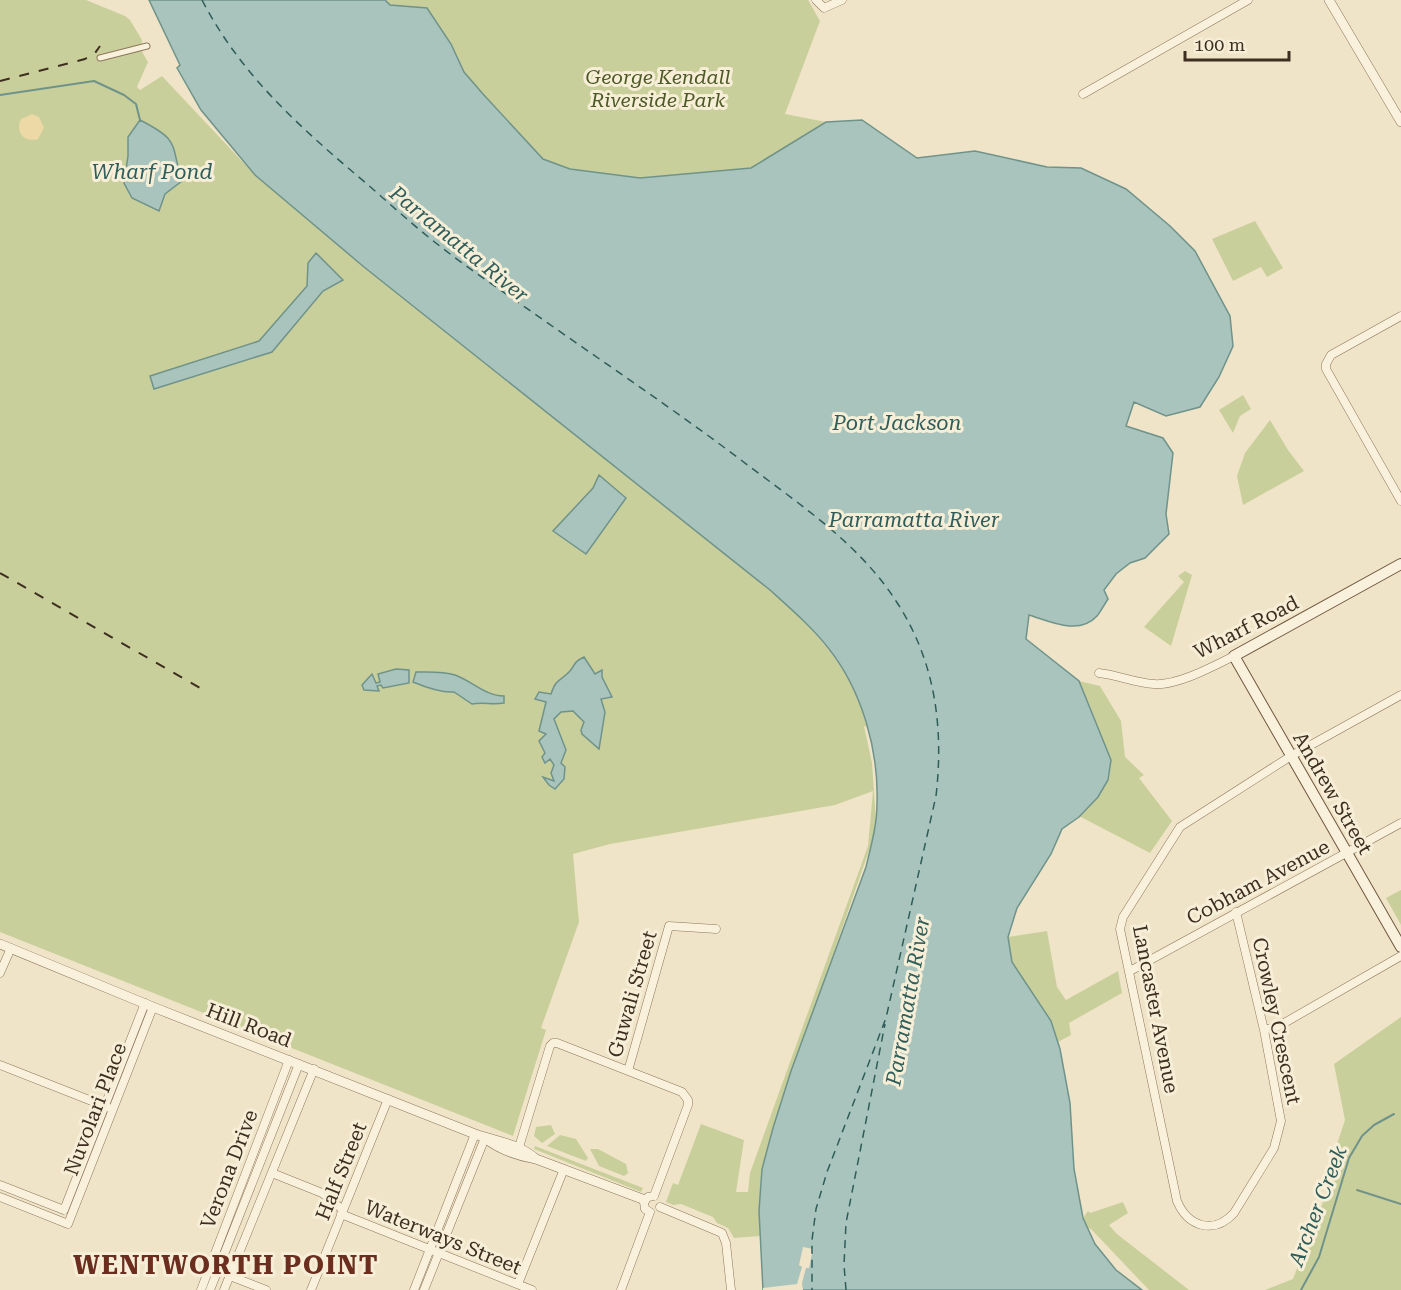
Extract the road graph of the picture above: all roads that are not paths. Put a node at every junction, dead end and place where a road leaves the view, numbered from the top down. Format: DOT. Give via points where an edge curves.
graph roads {
  1 [pos="842,0"];
  2 [pos="1248,0"];
  3 [pos="1329,0"];
  4 [pos="819,3"];
  5 [pos="147,46"];
  6 [pos="100,58"];
  7 [pos="1083,94"];
  8 [pos="1401,122"];
  9 [pos="1401,316"];
  10 [pos="1401,501"];
  11 [pos="1401,564"];
  12 [pos="1234,656"];
  13 [pos="1099,673"];
  14 [pos="1401,695"];
  15 [pos="1291,756"];
  16 [pos="1401,823"];
  17 [pos="1347,853"];
  18 [pos="1236,912"];
  19 [pos="716,929"];
  20 [pos="3,947"];
  21 [pos="1401,947"];
  22 [pos="1401,956"];
  23 [pos="1130,971"];
  24 [pos="0,973"];
  25 [pos="149,1005"];
  26 [pos="1264,1030"];
  27 [pos="289,1060"];
  28 [pos="299,1064"];
  29 [pos="0,1065"];
  30 [pos="314,1069"];
  31 [pos="628,1071"];
  32 [pos="388,1099"];
  33 [pos="109,1108"];
  34 [pos="476,1134"];
  35 [pos="485,1138"];
  36 [pos="519,1147"];
  37 [pos="536,1159"];
  38 [pos="249,1164"];
  39 [pos="258,1168"];
  40 [pos="564,1169"];
  41 [pos="272,1173"];
  42 [pos="0,1185"];
  43 [pos="0,1197"];
  44 [pos="649,1198"];
  45 [pos="660,1207"];
  46 [pos="64,1210"];
  47 [pos="342,1212"];
  48 [pos="650,1212"];
  49 [pos="68,1224"];
  50 [pos="1218,1225"];
  51 [pos="430,1249"];
  52 [pos="439,1253"];
  53 [pos="207,1274"];
  54 [pos="230,1276"];
  55 [pos="215,1277"];
  56 [pos="518,1284"];
  57 [pos="225,1288"];
  58 [pos="201,1290"];
  59 [pos="210,1290"];
  60 [pos="234,1290"];
  61 [pos="266,1290"];
  62 [pos="311,1290"];
  63 [pos="414,1290"];
  64 [pos="424,1290"];
  65 [pos="532,1290"];
  66 [pos="621,1290"];
  67 [pos="731,1290"];
  1 -- 4 [label="street" via="829,8"];
  2 -- 7 [label="street"];
  3 -- 8 [label="street"];
  5 -- 6 [label="street"];
  9 -- 10 [label="street" via="1331,355 1326,364 1329,377"];
  11 -- 12 [label="main road, Wharf Road"];
  12 -- 13 [label="street, Wharf Road" via="1163,684"];
  12 -- 15 [label="main road, Andrew Street"];
  14 -- 15 [label="street, Lancaster Avenue"];
  15 -- 17 [label="main road, Andrew Street"];
  15 -- 23 [label="street, Lancaster Avenue" via="1180,827 1123,917 1120,929"];
  16 -- 17 [label="street, Cobham Avenue"];
  17 -- 18 [label="street, Cobham Avenue"];
  17 -- 21 [label="main road, Andrew Street"];
  18 -- 23 [label="street, Cobham Avenue"];
  18 -- 26 [label="street, Crowley Crescent"];
  19 -- 31 [label="street, Guwali Street" via="669,926"];
  20 -- 24 [label="street"];
  20 -- 25 [label="street, Hill Road"];
  22 -- 26 [label="street" via="1279,1026"];
  23 -- 50 [label="street, Lancaster Avenue" via="1177,1201 1188,1219"];
  25 -- 27 [label="street, Hill Road"];
  25 -- 33 [label="street, Nuvolari Place"];
  26 -- 50 [label="street, Crowley Crescent" via="1281,1121 1279,1133 1234,1213"];
  27 -- 28 [label="street, Hill Road"];
  27 -- 38 [label="street, Verona Drive"];
  28 -- 30 [label="street, Hill Road"];
  28 -- 39 [label="street, Verona Drive"];
  29 -- 33 [label="street"];
  30 -- 32 [label="street, Hill Road"];
  30 -- 41 [label="street, Verona Drive"];
  31 -- 36 [label="street" via="553,1043"];
  31 -- 44 [label="street" via="682,1092 688,1100"];
  32 -- 34 [label="street, Hill Road"];
  32 -- 47 [label="street, Half Street"];
  33 -- 46 [label="street, Nuvolari Place"];
  33 -- 49 [label="street, Nuvolari Place"];
  34 -- 35 [label="street, Hill Road"];
  34 -- 51 [label="street"];
  35 -- 36 [label="street, Hill Road"];
  35 -- 37 [label="street, Hill Road" via="494,1145"];
  35 -- 52 [label="street"];
  36 -- 37 [label="street, Hill Road"];
  37 -- 40 [label="street, Hill Road"];
  38 -- 39 [label="street"];
  38 -- 53 [label="street, Verona Drive"];
  39 -- 55 [label="street, Verona Drive"];
  40 -- 44 [label="street, Hill Road"];
  40 -- 56 [label="street"];
  41 -- 47 [label="street, Waterways Street" via="322,1193"];
  41 -- 54 [label="street, Verona Drive"];
  42 -- 46 [label="street"];
  43 -- 49 [label="street"];
  44 -- 45 [label="street" via="660,1201"];
  44 -- 48 [label="street" via="645,1209"];
  45 -- 48 [label="street"];
  45 -- 67 [label="street" via="722,1233"];
  46 -- 49 [label="street"];
  47 -- 51 [label="street, Waterways Street"];
  47 -- 62 [label="street, Half Street"];
  48 -- 66 [label="street"];
  51 -- 52 [label="street, Waterways Street"];
  51 -- 63 [label="street"];
  52 -- 56 [label="street, Waterways Street"];
  52 -- 64 [label="street"];
  53 -- 55 [label="street"];
  53 -- 58 [label="street, Verona Drive"];
  54 -- 57 [label="street, Verona Drive"];
  54 -- 61 [label="street"];
  55 -- 59 [label="street, Verona Drive"];
  56 -- 65 [label="street, Waterways Street"];
  57 -- 60 [label="street"];
}
